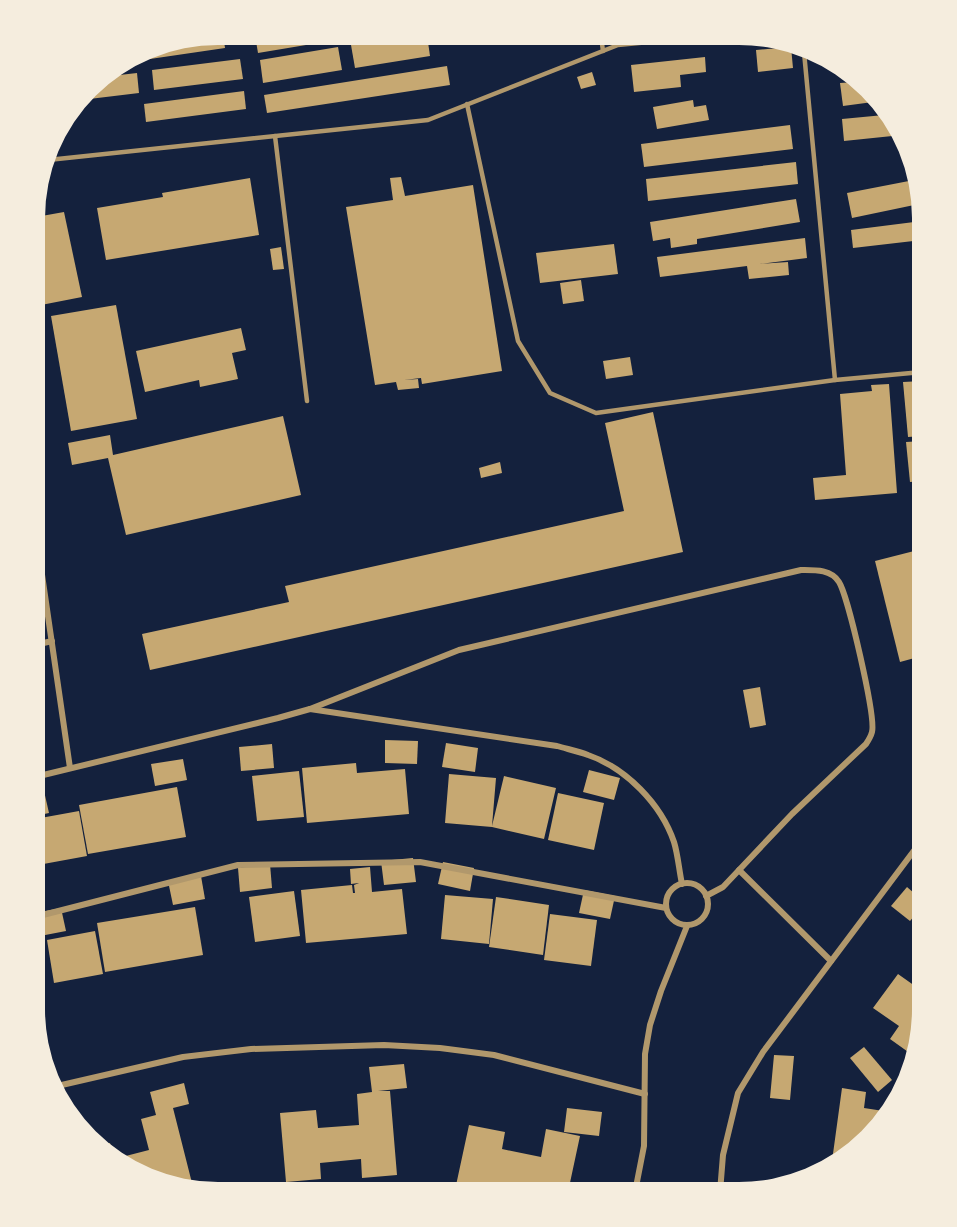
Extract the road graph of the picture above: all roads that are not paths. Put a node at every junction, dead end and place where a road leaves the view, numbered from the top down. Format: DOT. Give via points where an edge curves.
graph roads {
  1 [pos="602,45"];
  2 [pos="618,45"];
  3 [pos="603,51"];
  4 [pos="805,59"];
  5 [pos="467,104"];
  6 [pos="275,136"];
  7 [pos="55,159"];
  8 [pos="912,373"];
  9 [pos="835,381"];
  10 [pos="307,401"];
  11 [pos="45,594"];
  12 [pos="52,641"];
  13 [pos="45,643"];
  14 [pos="310,709"];
  15 [pos="70,768"];
  16 [pos="45,774"];
  17 [pos="912,853"];
  18 [pos="739,870"];
  19 [pos="682,884"];
  20 [pos="706,896"];
  21 [pos="666,908"];
  22 [pos="45,914"];
  23 [pos="687,926"];
  24 [pos="831,961"];
  25 [pos="63,1085"];
  26 [pos="645,1094"];
  27 [pos="637,1182"];
  28 [pos="721,1182"];
  1 -- 3 [label="lane"];
  2 -- 3 [label="lane"];
  3 -- 5 [label="lane"];
  4 -- 9 [label="lane"];
  5 -- 6 [label="lane" via="428,120"];
  5 -- 9 [label="lane" via="518,341 550,393 596,413"];
  6 -- 7 [label="lane"];
  6 -- 10 [label="lane"];
  8 -- 9 [label="lane"];
  11 -- 12 [label="street"];
  12 -- 13 [label="street"];
  12 -- 15 [label="street"];
  14 -- 15 [label="street"];
  14 -- 18 [label="street" via="459,650 789,573 821,570 839,580 847,599 872,712 872,732 866,744"];
  14 -- 19 [label="street" via="557,746 590,755 642,790 660,815 674,842"];
  15 -- 16 [label="street"];
  17 -- 24 [label="street"];
  18 -- 20 [label="street" via="723,887"];
  18 -- 24 [label="street"];
  19 -- 20 [label="street" via="697,885"];
  19 -- 21 [label="street" via="669,892"];
  20 -- 23 [label="street" via="705,915 701,921"];
  21 -- 22 [label="street" via="420,862 238,866"];
  21 -- 23 [label="street" via="673,921"];
  23 -- 26 [label="street" via="651,1024 645,1054"];
  24 -- 28 [label="street" via="763,1052 738,1093"];
  25 -- 26 [label="street" via="183,1057 251,1049 384,1045 494,1055"];
  26 -- 27 [label="street" via="644,1146"];
}
